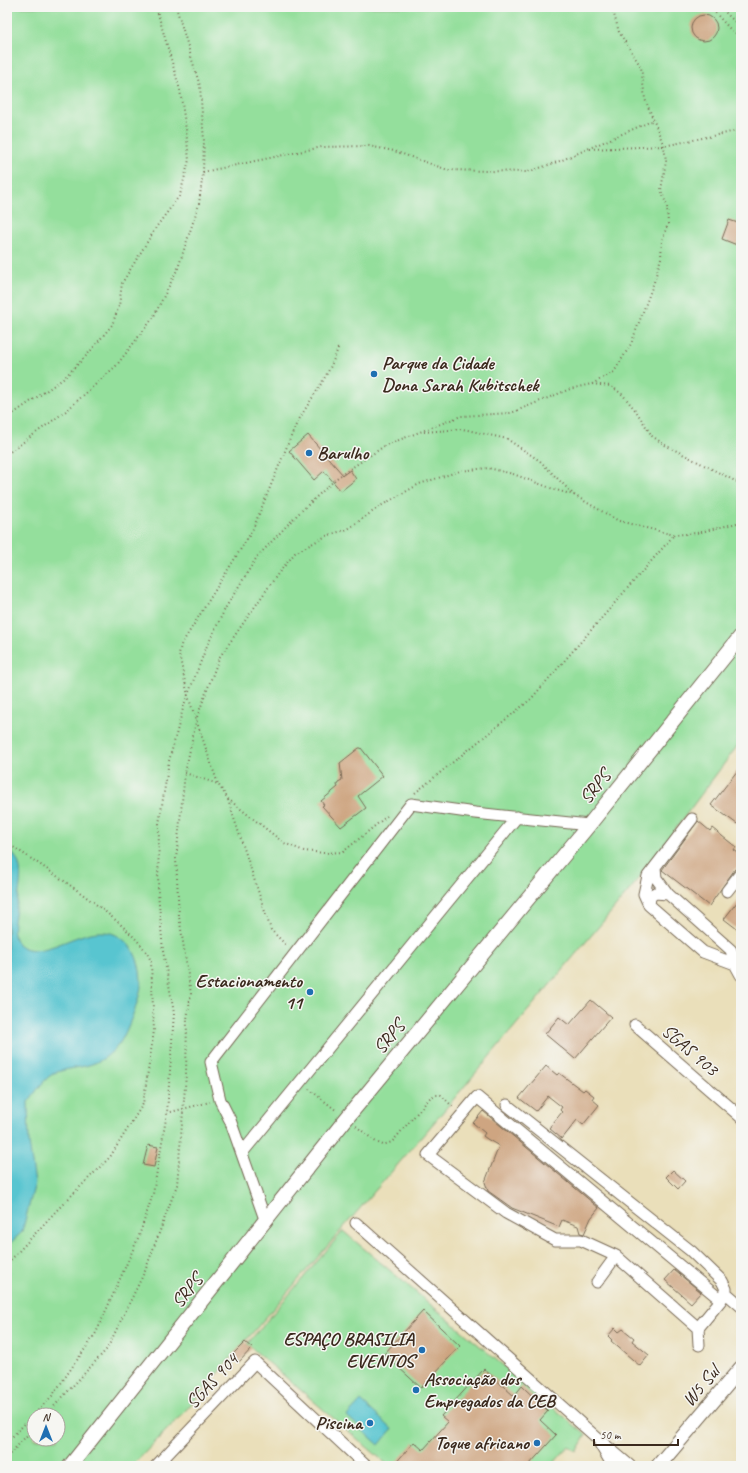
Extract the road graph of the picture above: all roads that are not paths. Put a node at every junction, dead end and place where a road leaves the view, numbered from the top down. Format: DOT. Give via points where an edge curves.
graph roads {
  1 [pos="741,636"];
  2 [pos="518,817"];
  3 [pos="692,819"];
  4 [pos="589,824"];
  5 [pos="656,867"];
  6 [pos="741,873"];
  7 [pos="727,891"];
  8 [pos="668,894"];
  9 [pos="649,905"];
  10 [pos="735,964"];
  11 [pos="741,975"];
  12 [pos="634,1025"];
  13 [pos="507,1105"];
  14 [pos="741,1117"];
  15 [pos="242,1153"];
  16 [pos="266,1222"];
  17 [pos="356,1223"];
  18 [pos="616,1256"];
  19 [pos="597,1282"];
  20 [pos="723,1297"];
  21 [pos="741,1306"];
  22 [pos="698,1328"];
  23 [pos="699,1345"];
  24 [pos="741,1368"];
  25 [pos="596,1437"];
  26 [pos="70,1466"];
  27 [pos="156,1466"];
  28 [pos="366,1466"];
  29 [pos="613,1466"];
  30 [pos="630,1466"];
  31 [pos="658,1466"];
  1 -- 4 [label="main road, SRPS"];
  2 -- 4 [label="street"];
  2 -- 15 [label="street"];
  2 -- 15 [label="street" via="411,804 211,1062 220,1100"];
  3 -- 5 [label="street"];
  4 -- 16 [label="main road, SRPS" via="346,1119"];
  5 -- 8 [label="street" via="656,878"];
  5 -- 9 [label="street" via="648,876 644,889"];
  6 -- 7 [label="street"];
  8 -- 9 [label="street" via="655,893 650,897"];
  8 -- 10 [label="street" via="731,950"];
  9 -- 10 [label="street" via="703,952"];
  10 -- 11 [label="street"];
  12 -- 14 [label="street, SGAS 903"];
  13 -- 20 [label="street" via="691,1251 722,1281 726,1289"];
  15 -- 16 [label="street"];
  16 -- 26 [label="main road, SRPS"];
  17 -- 25 [label="street"];
  18 -- 19 [label="street"];
  18 -- 20 [label="street" via="581,1240 554,1240 506,1213 428,1155 477,1097"];
  18 -- 22 [label="street"];
  20 -- 21 [label="street"];
  20 -- 22 [label="street"];
  22 -- 23 [label="street"];
  24 -- 31 [label="main road, W5 Sul"];
  25 -- 29 [label="street"];
  25 -- 30 [label="street"];
  27 -- 28 [label="street, SGAS 904" via="254,1362"];
}
